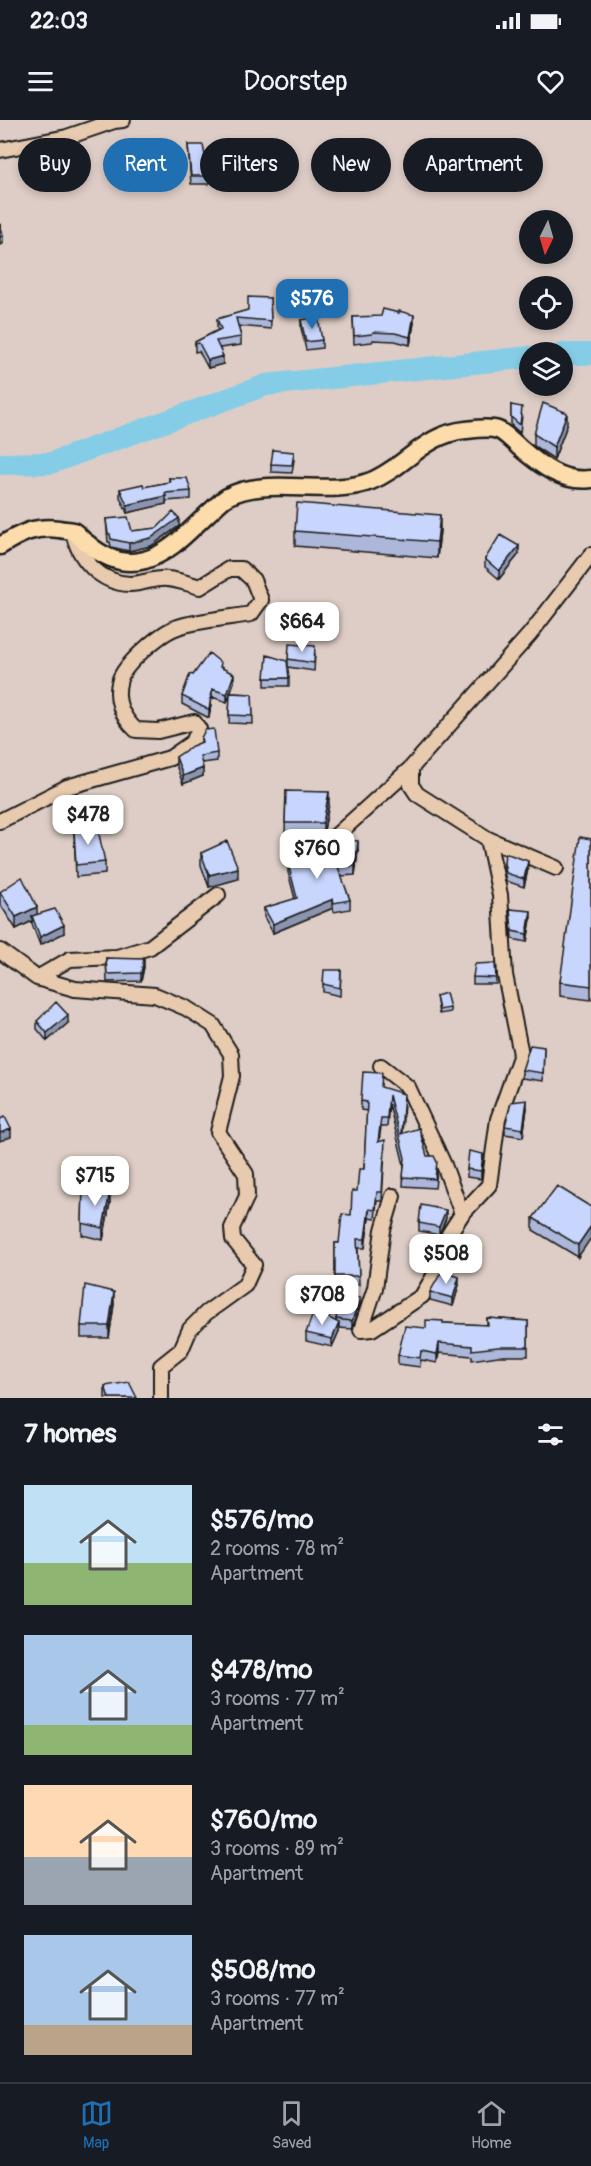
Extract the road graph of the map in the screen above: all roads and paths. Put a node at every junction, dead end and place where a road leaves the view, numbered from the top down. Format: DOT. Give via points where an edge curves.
graph roads {
  1 [pos="123,120"];
  2 [pos="0,150"];
  3 [pos="591,479"];
  4 [pos="73,531"];
  5 [pos="0,546"];
  6 [pos="591,555"];
  7 [pos="411,768"];
  8 [pos="0,821"];
  9 [pos="488,839"];
  10 [pos="319,851"];
  11 [pos="556,868"];
  12 [pos="218,895"];
  13 [pos="0,951"];
  14 [pos="37,978"];
  15 [pos="381,1066"];
  16 [pos="393,1196"];
  17 [pos="462,1215"];
  18 [pos="161,1398"];
  1 -- 2 [label="street" via="67,137"];
  3 -- 4 [label="main road" via="579,481 556,474 498,430 465,430 442,435 423,445 371,481 346,486 266,488 227,497 164,553 142,560 116,561 93,549"];
  4 -- 5 [label="main road" via="39,528"];
  4 -- 8 [label="street" via="75,547 92,568 111,582 132,584 167,578 200,587 229,568 241,569 254,580 261,600 251,614 177,627 144,647 120,679 118,701 124,719 136,730 158,731 194,722 198,729 193,742 170,758 67,787"];
  6 -- 7 [label="street" via="530,634"];
  7 -- 9 [label="street" via="411,785 417,794"];
  7 -- 10 [label="street"];
  9 -- 11 [label="street"];
  9 -- 17 [label="street" via="500,895 505,975 521,1054 498,1119 489,1185"];
  12 -- 14 [label="street" via="150,947 117,957 70,959"];
  13 -- 14 [label="street"];
  14 -- 18 [label="street" via="75,988 155,995 213,1025 231,1054 232,1076 218,1132 246,1174 247,1196 232,1228 233,1239 254,1265 245,1285 206,1313 190,1329 181,1350 161,1366"];
  15 -- 17 [label="street" via="408,1087"];
  16 -- 17 [label="street" via="383,1230 375,1288 361,1330 372,1329 422,1296 434,1276 449,1234"];
}
